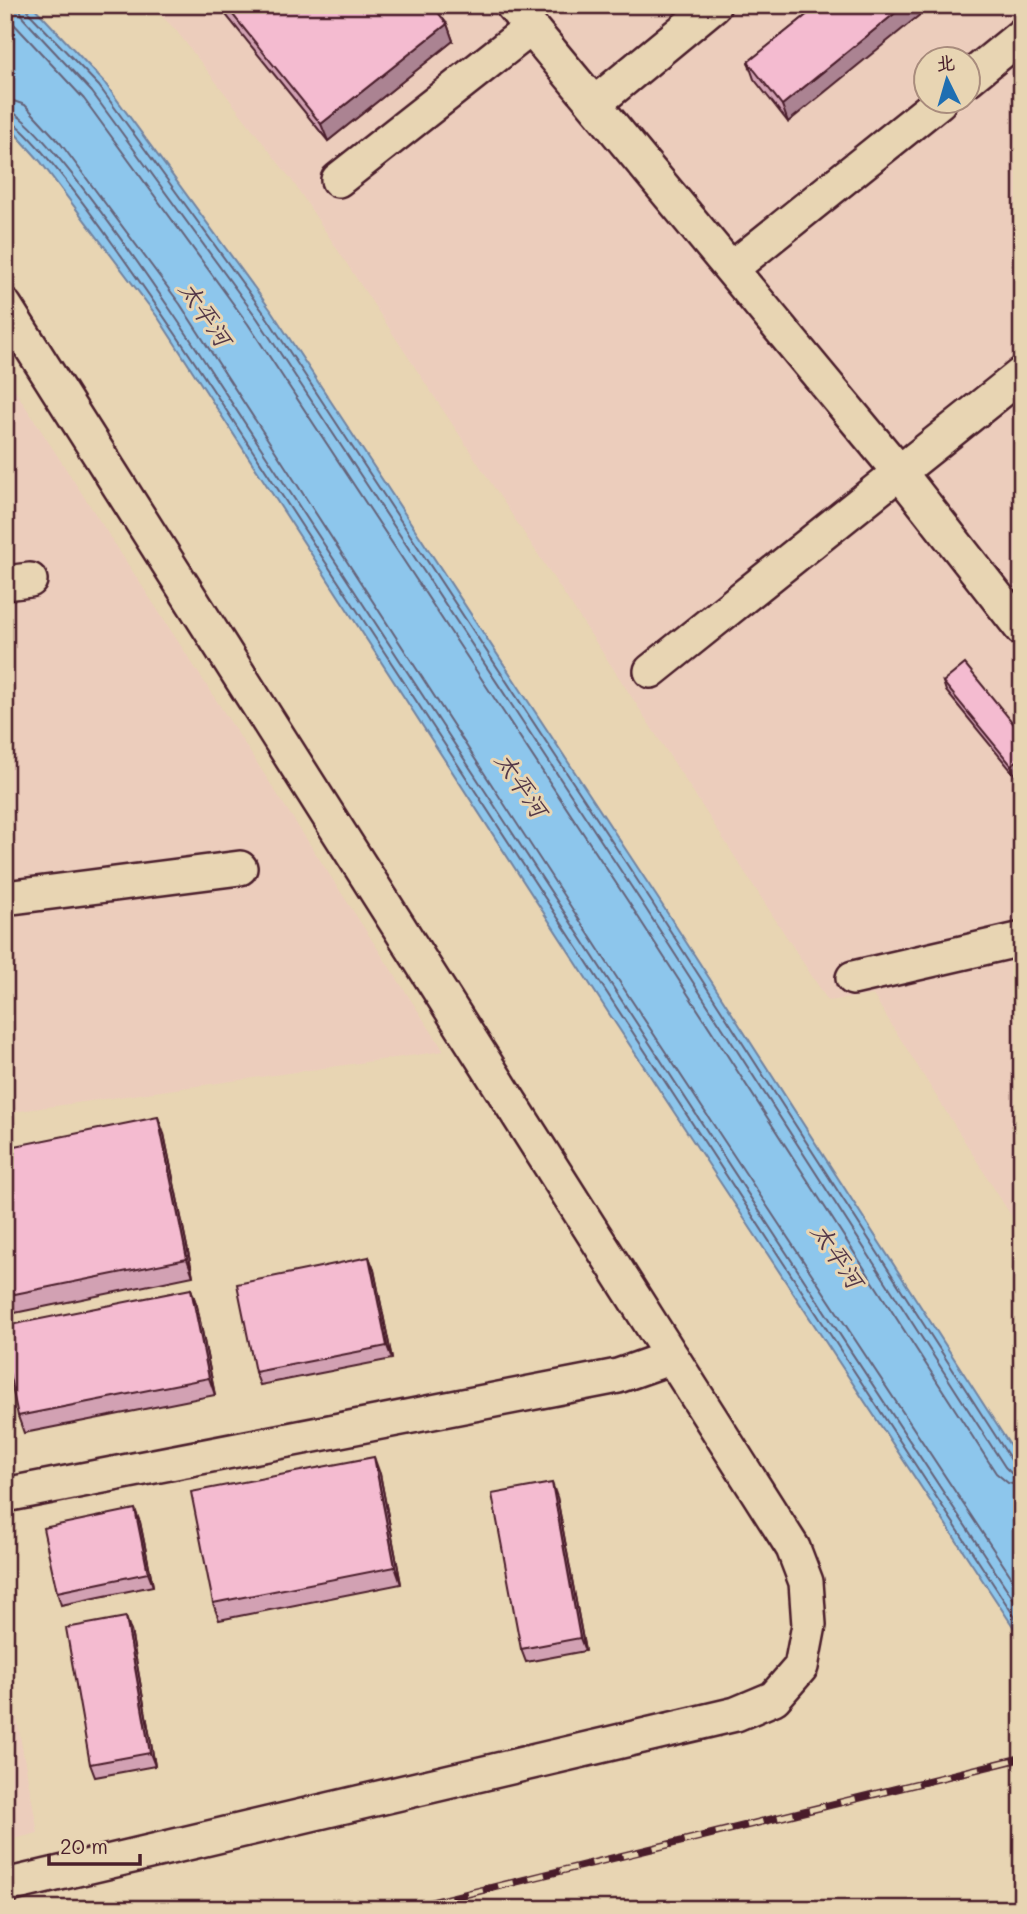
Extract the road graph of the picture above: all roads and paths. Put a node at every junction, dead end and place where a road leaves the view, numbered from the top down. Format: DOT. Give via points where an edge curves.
graph roads {
  1 [pos="714,5"];
  2 [pos="522,16"];
  3 [pos="1022,35"];
  4 [pos="982,68"];
  5 [pos="594,104"];
  6 [pos="922,116"];
  7 [pos="338,180"];
  8 [pos="731,269"];
  9 [pos="5,306"];
  10 [pos="1022,374"];
  11 [pos="900,473"];
  12 [pos="1022,629"];
  13 [pos="651,671"];
  14 [pos="240,868"];
  15 [pos="5,898"];
  16 [pos="1022,939"];
  17 [pos="853,978"];
  18 [pos="671,1357"];
  19 [pos="5,1495"];
  20 [pos="5,1886"];
  1 -- 5 [label="street"];
  2 -- 5 [label="street"];
  2 -- 7 [label="street"];
  3 -- 4 [label="street"];
  5 -- 8 [label="street"];
  6 -- 8 [label="street"];
  8 -- 11 [label="street"];
  9 -- 18 [label="street"];
  10 -- 11 [label="street"];
  11 -- 12 [label="street"];
  11 -- 13 [label="street"];
  14 -- 15 [label="street"];
  16 -- 17 [label="street"];
  18 -- 19 [label="street" via="618,1376"];
  18 -- 20 [label="street" via="793,1548 806,1582 809,1625 801,1667 774,1698 736,1714"];
}
